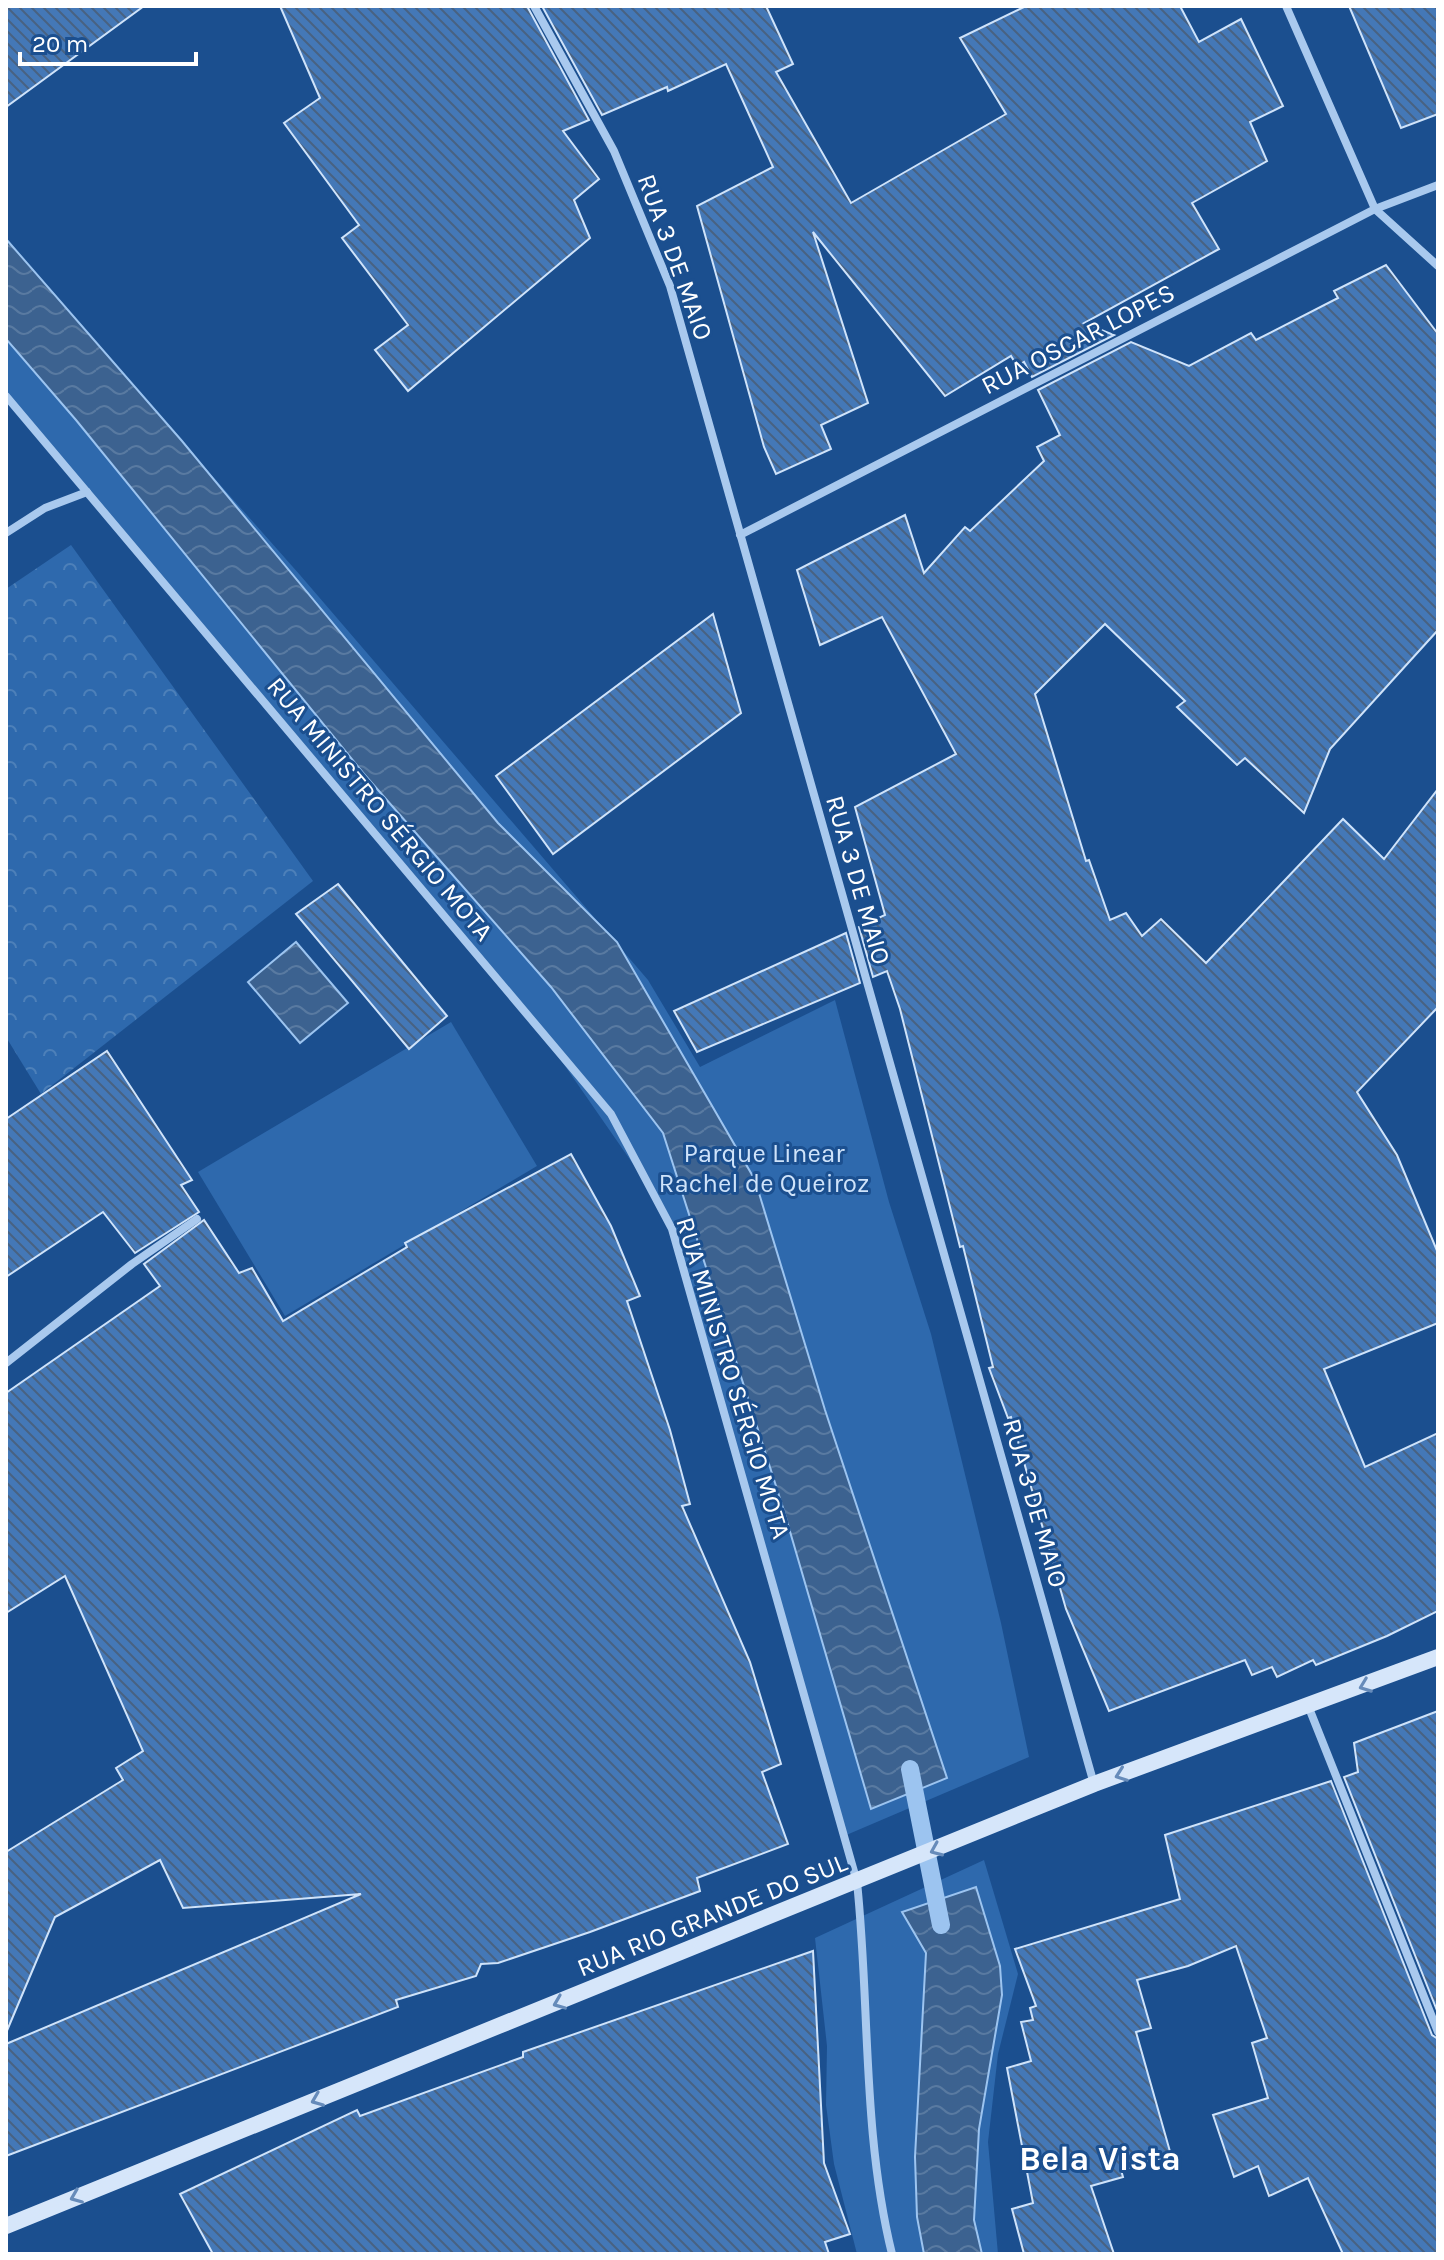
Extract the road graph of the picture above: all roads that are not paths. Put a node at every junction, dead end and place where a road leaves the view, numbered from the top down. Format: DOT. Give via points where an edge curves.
graph roads {
  1 [pos="534,6"];
  2 [pos="1286,6"];
  3 [pos="1438,185"];
  4 [pos="1375,209"];
  5 [pos="1438,266"];
  6 [pos="6,396"];
  7 [pos="87,492"];
  8 [pos="6,533"];
  9 [pos="740,535"];
  10 [pos="197,1219"];
  11 [pos="6,1363"];
  12 [pos="1438,1657"];
  13 [pos="1309,1708"];
  14 [pos="1094,1784"];
  15 [pos="861,1881"];
  16 [pos="1438,2032"];
  17 [pos="6,2226"];
  18 [pos="892,2254"];
  1 -- 9 [label="street, RUA 3 DE MAIO" via="614,151 670,286"];
  2 -- 4 [label="street"];
  3 -- 4 [label="street, RUA OSCAR LOPES"];
  4 -- 5 [label="street"];
  4 -- 9 [label="street, RUA OSCAR LOPES"];
  6 -- 7 [label="street, RUA MINISTRO SÉRGIO MOTA"];
  7 -- 8 [label="street" via="45,508"];
  7 -- 15 [label="street, RUA MINISTRO SÉRGIO MOTA" via="611,1114 672,1229"];
  9 -- 14 [label="street, RUA 3 DE MAIO"];
  10 -- 11 [label="street"];
  12 -- 13 [label="street, RUA RIO GRANDE DO SUL, one-way"];
  13 -- 14 [label="street, RUA RIO GRANDE DO SUL, one-way"];
  13 -- 16 [label="street"];
  14 -- 15 [label="street, RUA RIO GRANDE DO SUL, one-way"];
  15 -- 17 [label="street, RUA RIO GRANDE DO SUL, one-way"];
  15 -- 18 [label="street, RUA MINISTRO SÉRGIO MOTA" via="867,2078"];
}
